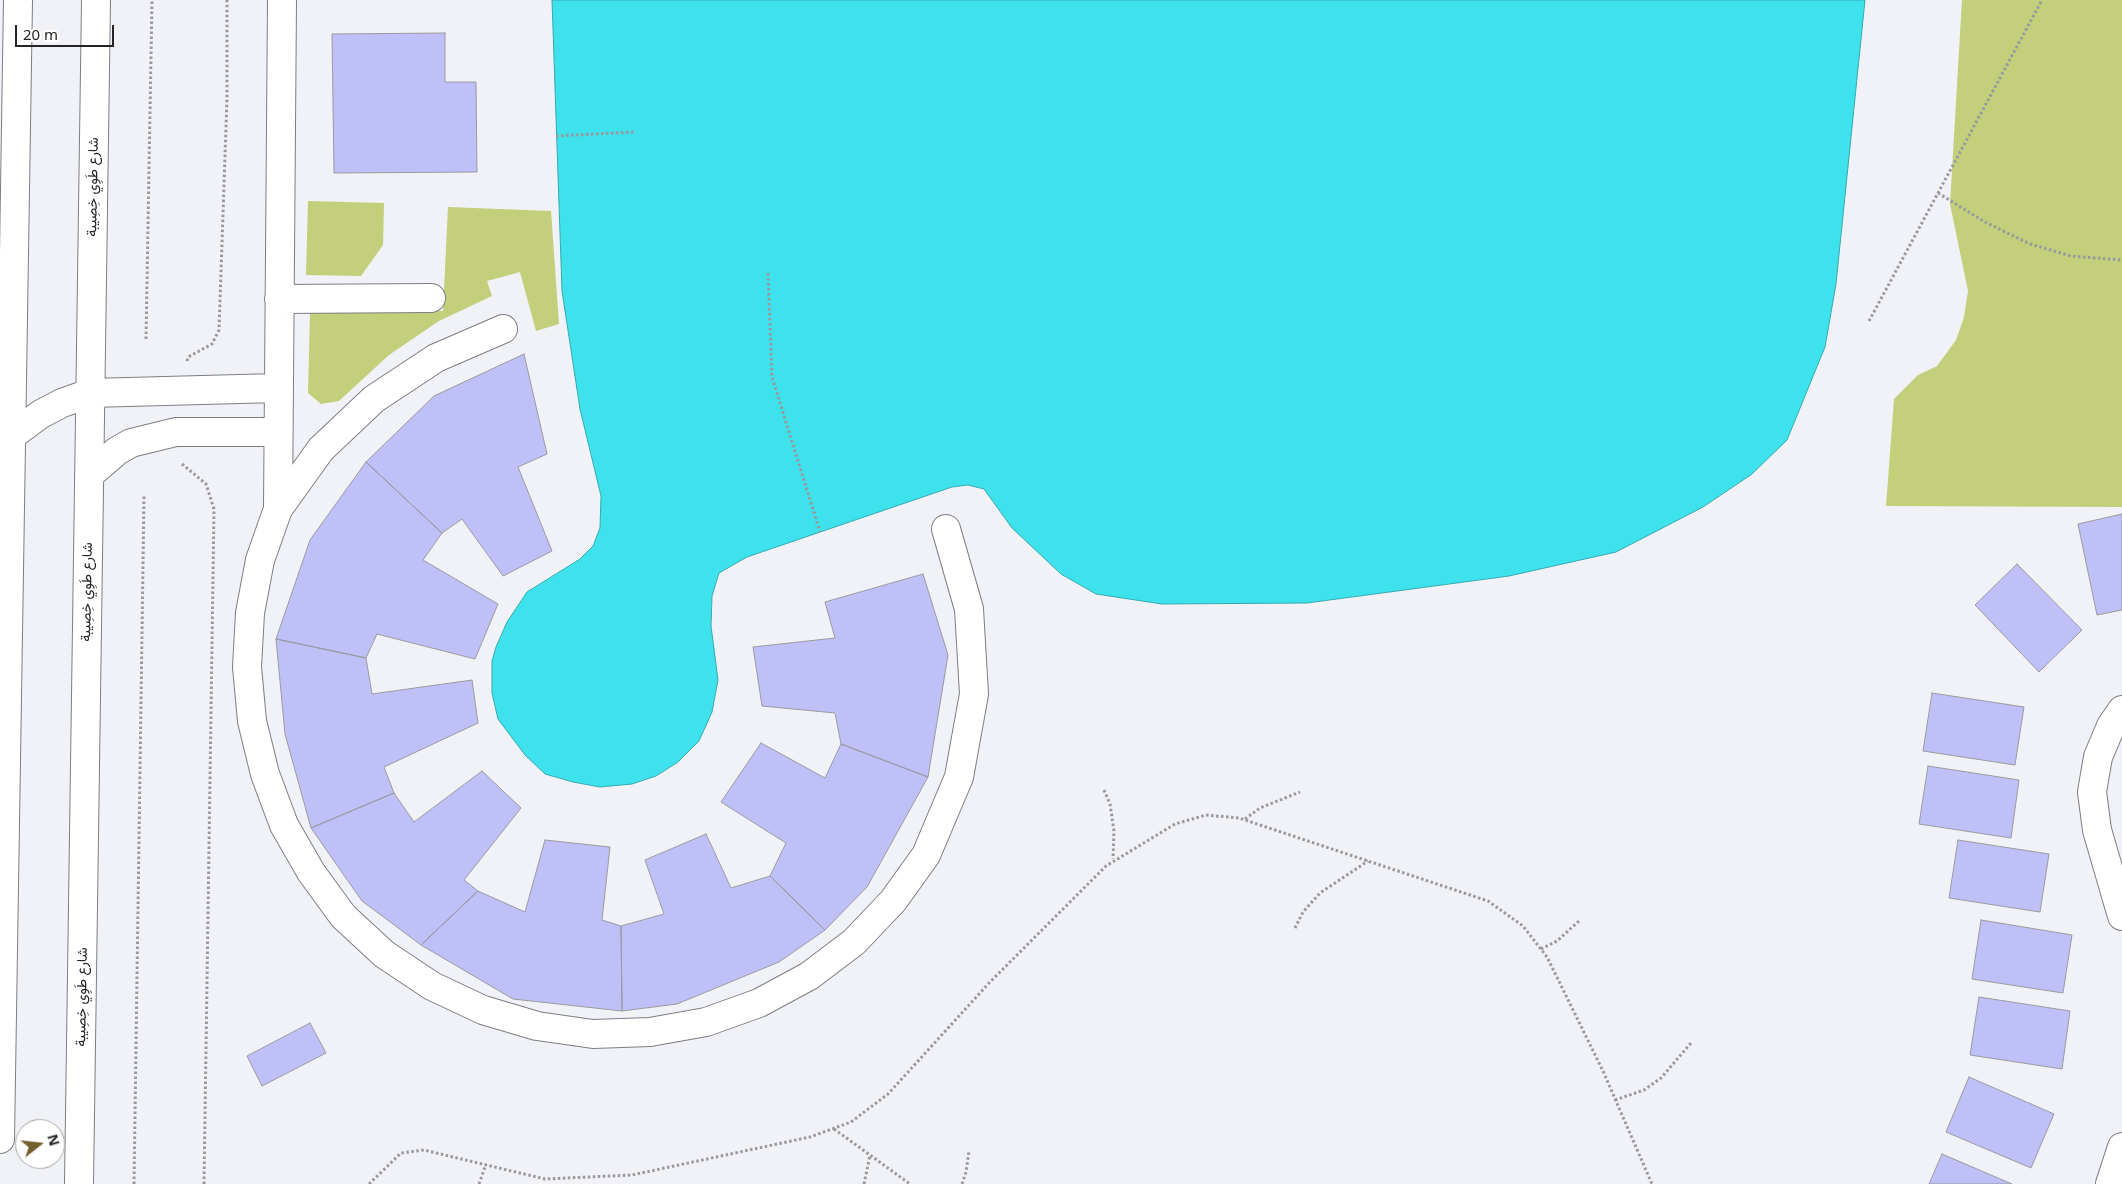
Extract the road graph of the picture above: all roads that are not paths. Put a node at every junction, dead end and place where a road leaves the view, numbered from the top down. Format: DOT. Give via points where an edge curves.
graph roads {
  1 [pos="18,0"];
  2 [pos="96,0"];
  3 [pos="282,0"];
  4 [pos="430,298"];
  5 [pos="279,299"];
  6 [pos="503,329"];
  7 [pos="278,388"];
  8 [pos="90,392"];
  9 [pos="278,432"];
  10 [pos="11,436"];
  11 [pos="89,475"];
  12 [pos="278,509"];
  13 [pos="946,528"];
  14 [pos="2122,710"];
  15 [pos="2122,916"];
  16 [pos="0,1076"];
  17 [pos="0,1139"];
  18 [pos="2122,1147"];
  19 [pos="79,1184"];
  20 [pos="2110,1184"];
  1 -- 10 [label="street"];
  2 -- 8 [label="street, شارع طَوِي خِصِيبة"];
  3 -- 5 [label="street"];
  4 -- 5 [label="street"];
  5 -- 7 [label="street"];
  6 -- 12 [label="street" via="436,358 374,398 321,449"];
  7 -- 8 [label="street"];
  7 -- 9 [label="street"];
  8 -- 10 [label="street" via="41,414"];
  8 -- 11 [label="street, شارع طَوِي خِصِيبة"];
  9 -- 11 [label="street" via="176,432 131,443"];
  9 -- 12 [label="street"];
  10 -- 16 [label="street"];
  11 -- 19 [label="street, شارع طَوِي خِصِيبة"];
  12 -- 13 [label="street" via="260,560 250,613 247,667 252,721 265,774 284,825 310,872 350,922 384,954 432,986 483,1010 537,1026 594,1034 650,1032 706,1022 759,1003 809,976 854,942 893,901 926,855 959,777 974,694 970,609"];
  14 -- 15 [label="street" via="2111,726 2098,757 2092,792 2097,830"];
  16 -- 17 [label="street"];
  18 -- 20 [label="street"];
}
